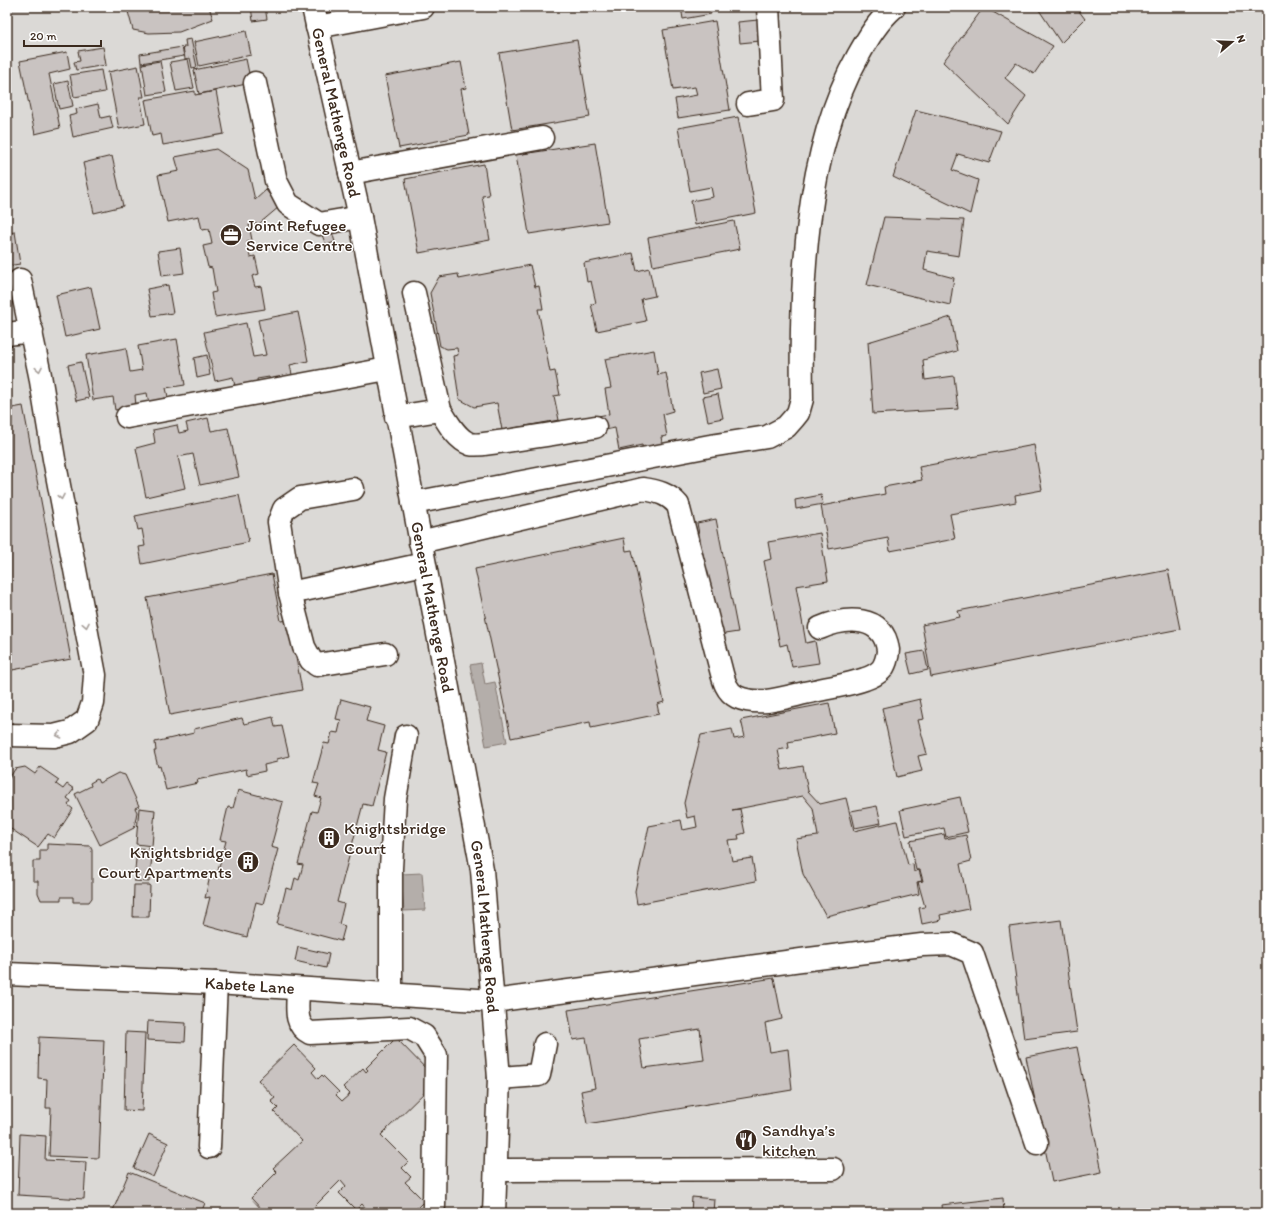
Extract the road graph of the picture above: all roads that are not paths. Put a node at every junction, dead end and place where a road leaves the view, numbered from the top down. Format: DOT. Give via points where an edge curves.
graph roads {
  1 [pos="423,7"];
  2 [pos="768,7"];
  3 [pos="894,7"];
  4 [pos="389,10"];
  5 [pos="315,17"];
  6 [pos="255,83"];
  7 [pos="748,104"];
  8 [pos="542,138"];
  9 [pos="350,173"];
  10 [pos="360,217"];
  11 [pos="20,280"];
  12 [pos="414,293"];
  13 [pos="32,331"];
  14 [pos="7,334"];
  15 [pos="387,369"];
  16 [pos="440,410"];
  17 [pos="127,417"];
  18 [pos="396,417"];
  19 [pos="595,426"];
  20 [pos="353,489"];
  21 [pos="413,503"];
  22 [pos="420,542"];
  23 [pos="424,564"];
  24 [pos="290,592"];
  25 [pos="820,628"];
  26 [pos="385,654"];
  27 [pos="7,735"];
  28 [pos="406,736"];
  29 [pos="7,974"];
  30 [pos="216,983"];
  31 [pos="298,989"];
  32 [pos="390,995"];
  33 [pos="493,1001"];
  34 [pos="545,1044"];
  35 [pos="499,1078"];
  36 [pos="1037,1144"];
  37 [pos="209,1146"];
  38 [pos="833,1169"];
  39 [pos="496,1170"];
  40 [pos="434,1206"];
  41 [pos="494,1213"];
  1 -- 4 [label="street"];
  2 -- 7 [label="street" via="773,100"];
  3 -- 21 [label="street" via="869,37 845,78 828,129 812,194 803,280 802,399 798,414 781,430 766,437 716,444"];
  4 -- 5 [label="street"];
  5 -- 9 [label="street, General Mathenge Road"];
  6 -- 10 [label="street" via="276,181 288,204 319,224"];
  8 -- 9 [label="street"];
  9 -- 10 [label="street, General Mathenge Road"];
  10 -- 15 [label="street, General Mathenge Road"];
  11 -- 13 [label="street"];
  12 -- 16 [label="street"];
  13 -- 14 [label="street"];
  13 -- 27 [label="street, one-way" via="95,675 94,703 87,720 70,732 54,736"];
  15 -- 17 [label="street"];
  15 -- 18 [label="street, General Mathenge Road"];
  16 -- 18 [label="street"];
  16 -- 19 [label="street" via="449,426 470,444 534,438"];
  18 -- 21 [label="street, General Mathenge Road"];
  20 -- 24 [label="street" via="300,498 284,509 279,522"];
  21 -- 22 [label="street, General Mathenge Road"];
  22 -- 23 [label="street, General Mathenge Road"];
  22 -- 25 [label="street" via="643,489 655,490 673,499 678,505 720,666 729,691 748,701 767,701 866,679 882,669 888,653 887,643 881,630 875,626 859,621"];
  23 -- 24 [label="street"];
  23 -- 33 [label="street, General Mathenge Road" via="482,870"];
  24 -- 26 [label="street" via="304,647 317,665"];
  28 -- 32 [label="street" via="395,799 391,868"];
  29 -- 30 [label="street, Kabete Lane"];
  30 -- 31 [label="street, Kabete Lane"];
  30 -- 37 [label="street"];
  31 -- 32 [label="street, Kabete Lane"];
  31 -- 40 [label="street" via="298,1023 302,1029 310,1033 409,1028 424,1036 431,1045 436,1056"];
  32 -- 33 [label="street, Kabete Lane"];
  33 -- 35 [label="street, General Mathenge Road"];
  33 -- 36 [label="street, Kabete Lane" via="801,960 922,945 952,944 972,953"];
  34 -- 35 [label="street" via="539,1075"];
  35 -- 39 [label="street, General Mathenge Road"];
  38 -- 39 [label="street"];
  39 -- 41 [label="street, General Mathenge Road"];
}
